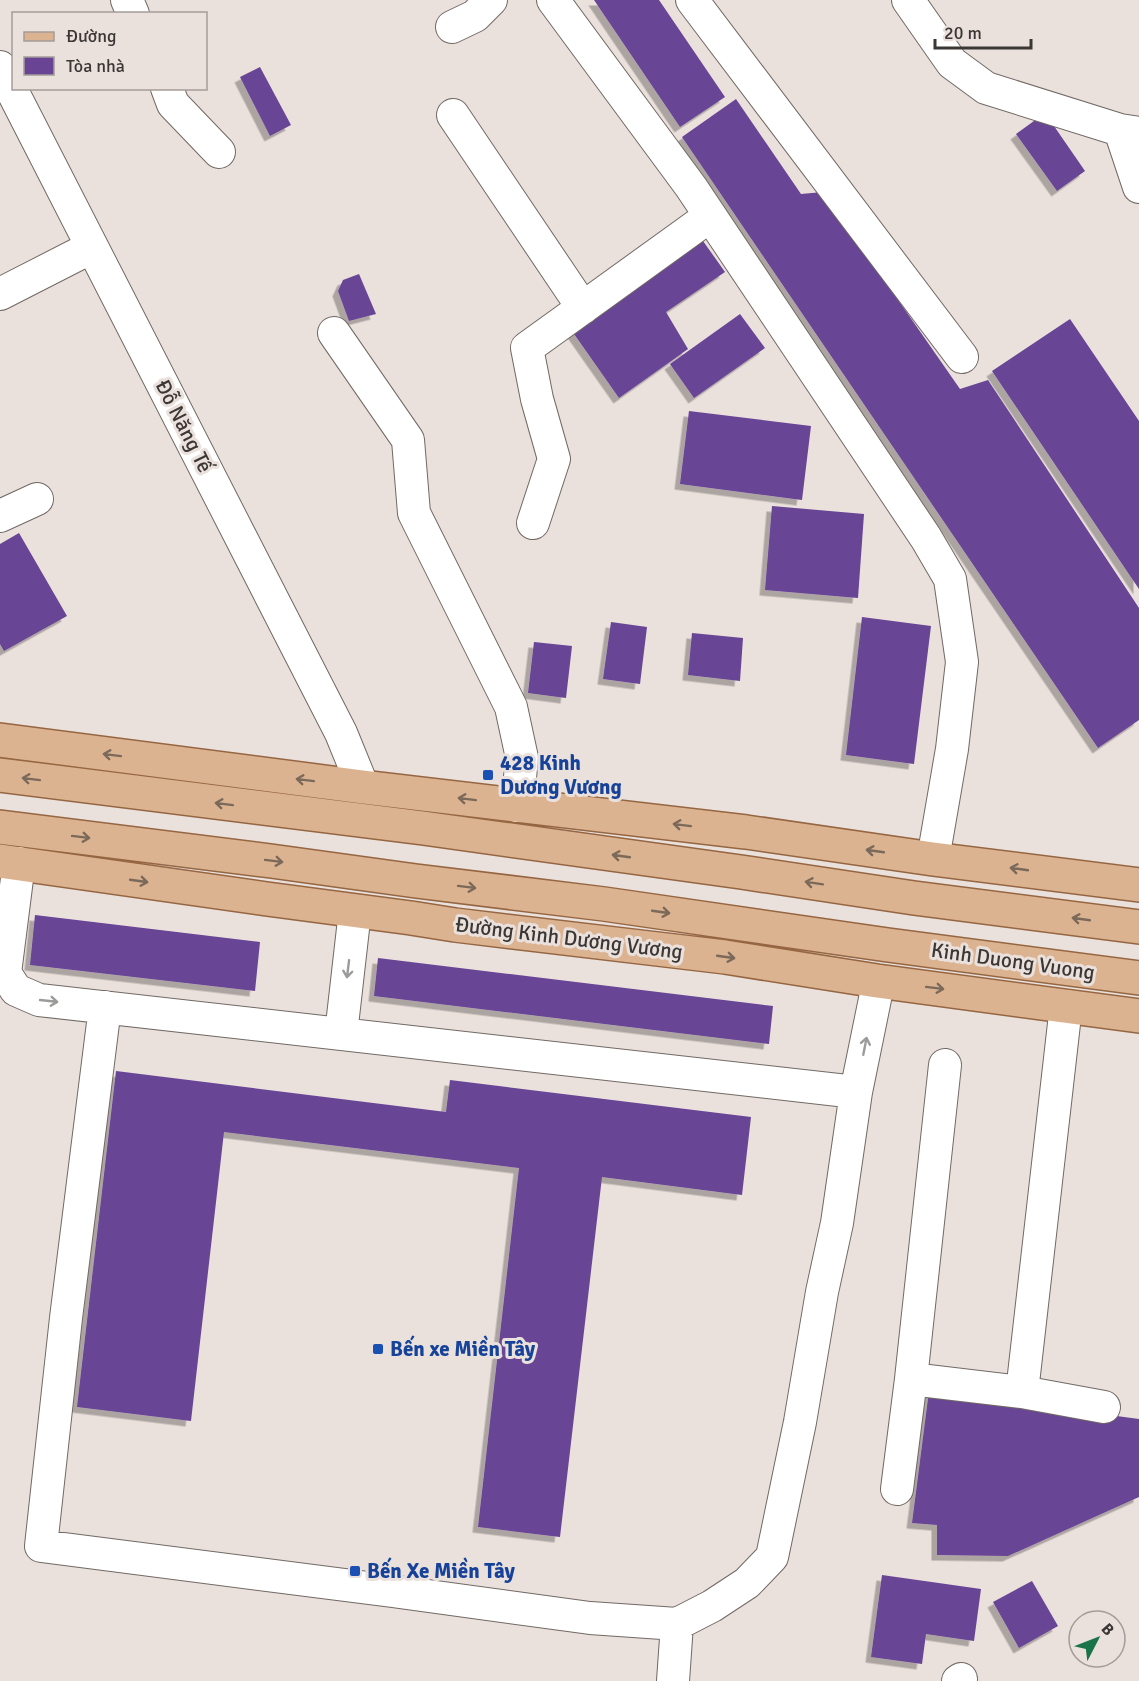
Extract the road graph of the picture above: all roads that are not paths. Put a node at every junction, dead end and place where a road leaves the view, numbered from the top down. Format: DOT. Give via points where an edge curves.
graph roads {
  1 [pos="491,0"];
  2 [pos="553,0"];
  3 [pos="692,0"];
  4 [pos="910,0"];
  5 [pos="452,27"];
  6 [pos="0,67"];
  7 [pos="168,90"];
  8 [pos="453,116"];
  9 [pos="1129,132"];
  10 [pos="219,152"];
  11 [pos="1139,187"];
  12 [pos="710,216"];
  13 [pos="92,247"];
  14 [pos="0,294"];
  15 [pos="583,308"];
  16 [pos="334,333"];
  17 [pos="962,357"];
  18 [pos="37,499"];
  19 [pos="0,516"];
  20 [pos="533,523"];
  21 [pos="0,741"];
  22 [pos="0,775"];
  23 [pos="363,787"];
  24 [pos="517,806"];
  25 [pos="366,821"];
  26 [pos="11,828"];
  27 [pos="933,859"];
  28 [pos="9,862"];
  29 [pos="360,873"];
  30 [pos="1139,885"];
  31 [pos="914,898"];
  32 [pos="356,911"];
  33 [pos="1139,927"];
  34 [pos="888,945"];
  35 [pos="1139,978"];
  36 [pos="877,981"];
  37 [pos="1066,1006"];
  38 [pos="105,1007"];
  39 [pos="1139,1016"];
  40 [pos="340,1034"];
  41 [pos="945,1065"];
  42 [pos="856,1092"];
  43 [pos="911,1379"];
  44 [pos="1022,1392"];
  45 [pos="1104,1407"];
  46 [pos="897,1490"];
  47 [pos="676,1624"];
  48 [pos="673,1681"];
  1 -- 5 [label="street" via="475,16"];
  2 -- 12 [label="street"];
  3 -- 17 [label="street"];
  4 -- 9 [label="street" via="952,63 986,88"];
  6 -- 13 [label="street, Đỗ Năng Tế"];
  7 -- 10 [label="street" via="173,104"];
  8 -- 15 [label="street"];
  9 -- 11 [label="street"];
  12 -- 15 [label="street"];
  12 -- 27 [label="street" via="950,579 962,662"];
  13 -- 14 [label="street"];
  13 -- 23 [label="street, Đỗ Năng Tế" via="340,733"];
  15 -- 20 [label="street" via="527,348 554,459"];
  16 -- 24 [label="street" via="408,440 414,513 511,707 522,758"];
  18 -- 19 [label="street"];
  23 -- 21 [label="main road, one-way"];
  25 -- 22 [label="main road, one-way"];
  24 -- 23 [label="main road, one-way"];
  23 -- 25 [label="main road"];
  27 -- 24 [label="main road, one-way" via="746,832"];
  25 -- 29 [label="main road"];
  31 -- 25 [label="main road, one-way"];
  26 -- 28 [label="main road"];
  26 -- 29 [label="main road, Đường Kinh Dương Vương, one-way"];
  30 -- 27 [label="main road, one-way"];
  27 -- 31 [label="main road"];
  28 -- 32 [label="main road, Đường Kinh Dương Vương, one-way"];
  28 -- 38 [label="street, one-way" via="5,973 16,990 39,999"];
  29 -- 32 [label="main road"];
  29 -- 34 [label="main road, Đường Kinh Dương Vương, one-way"];
  33 -- 31 [label="main road, one-way"];
  31 -- 34 [label="main road"];
  32 -- 36 [label="main road, Đường Kinh Dương Vương, one-way" via="725,957"];
  32 -- 40 [label="street, one-way"];
  34 -- 35 [label="main road, Kinh Duong Vuong"];
  34 -- 36 [label="main road"];
  36 -- 37 [label="main road, Đường Kinh Dương Vương, one-way"];
  42 -- 36 [label="street, one-way"];
  37 -- 39 [label="main road, Đường Kinh Dương Vương"];
  37 -- 44 [label="street"];
  38 -- 40 [label="street"];
  38 -- 47 [label="street" via="41,1546 524,1610"];
  40 -- 42 [label="street"];
  41 -- 43 [label="street"];
  42 -- 47 [label="street" via="837,1223 772,1557 747,1583"];
  43 -- 44 [label="street"];
  43 -- 46 [label="street"];
  44 -- 45 [label="street"];
  47 -- 48 [label="street"];
}
